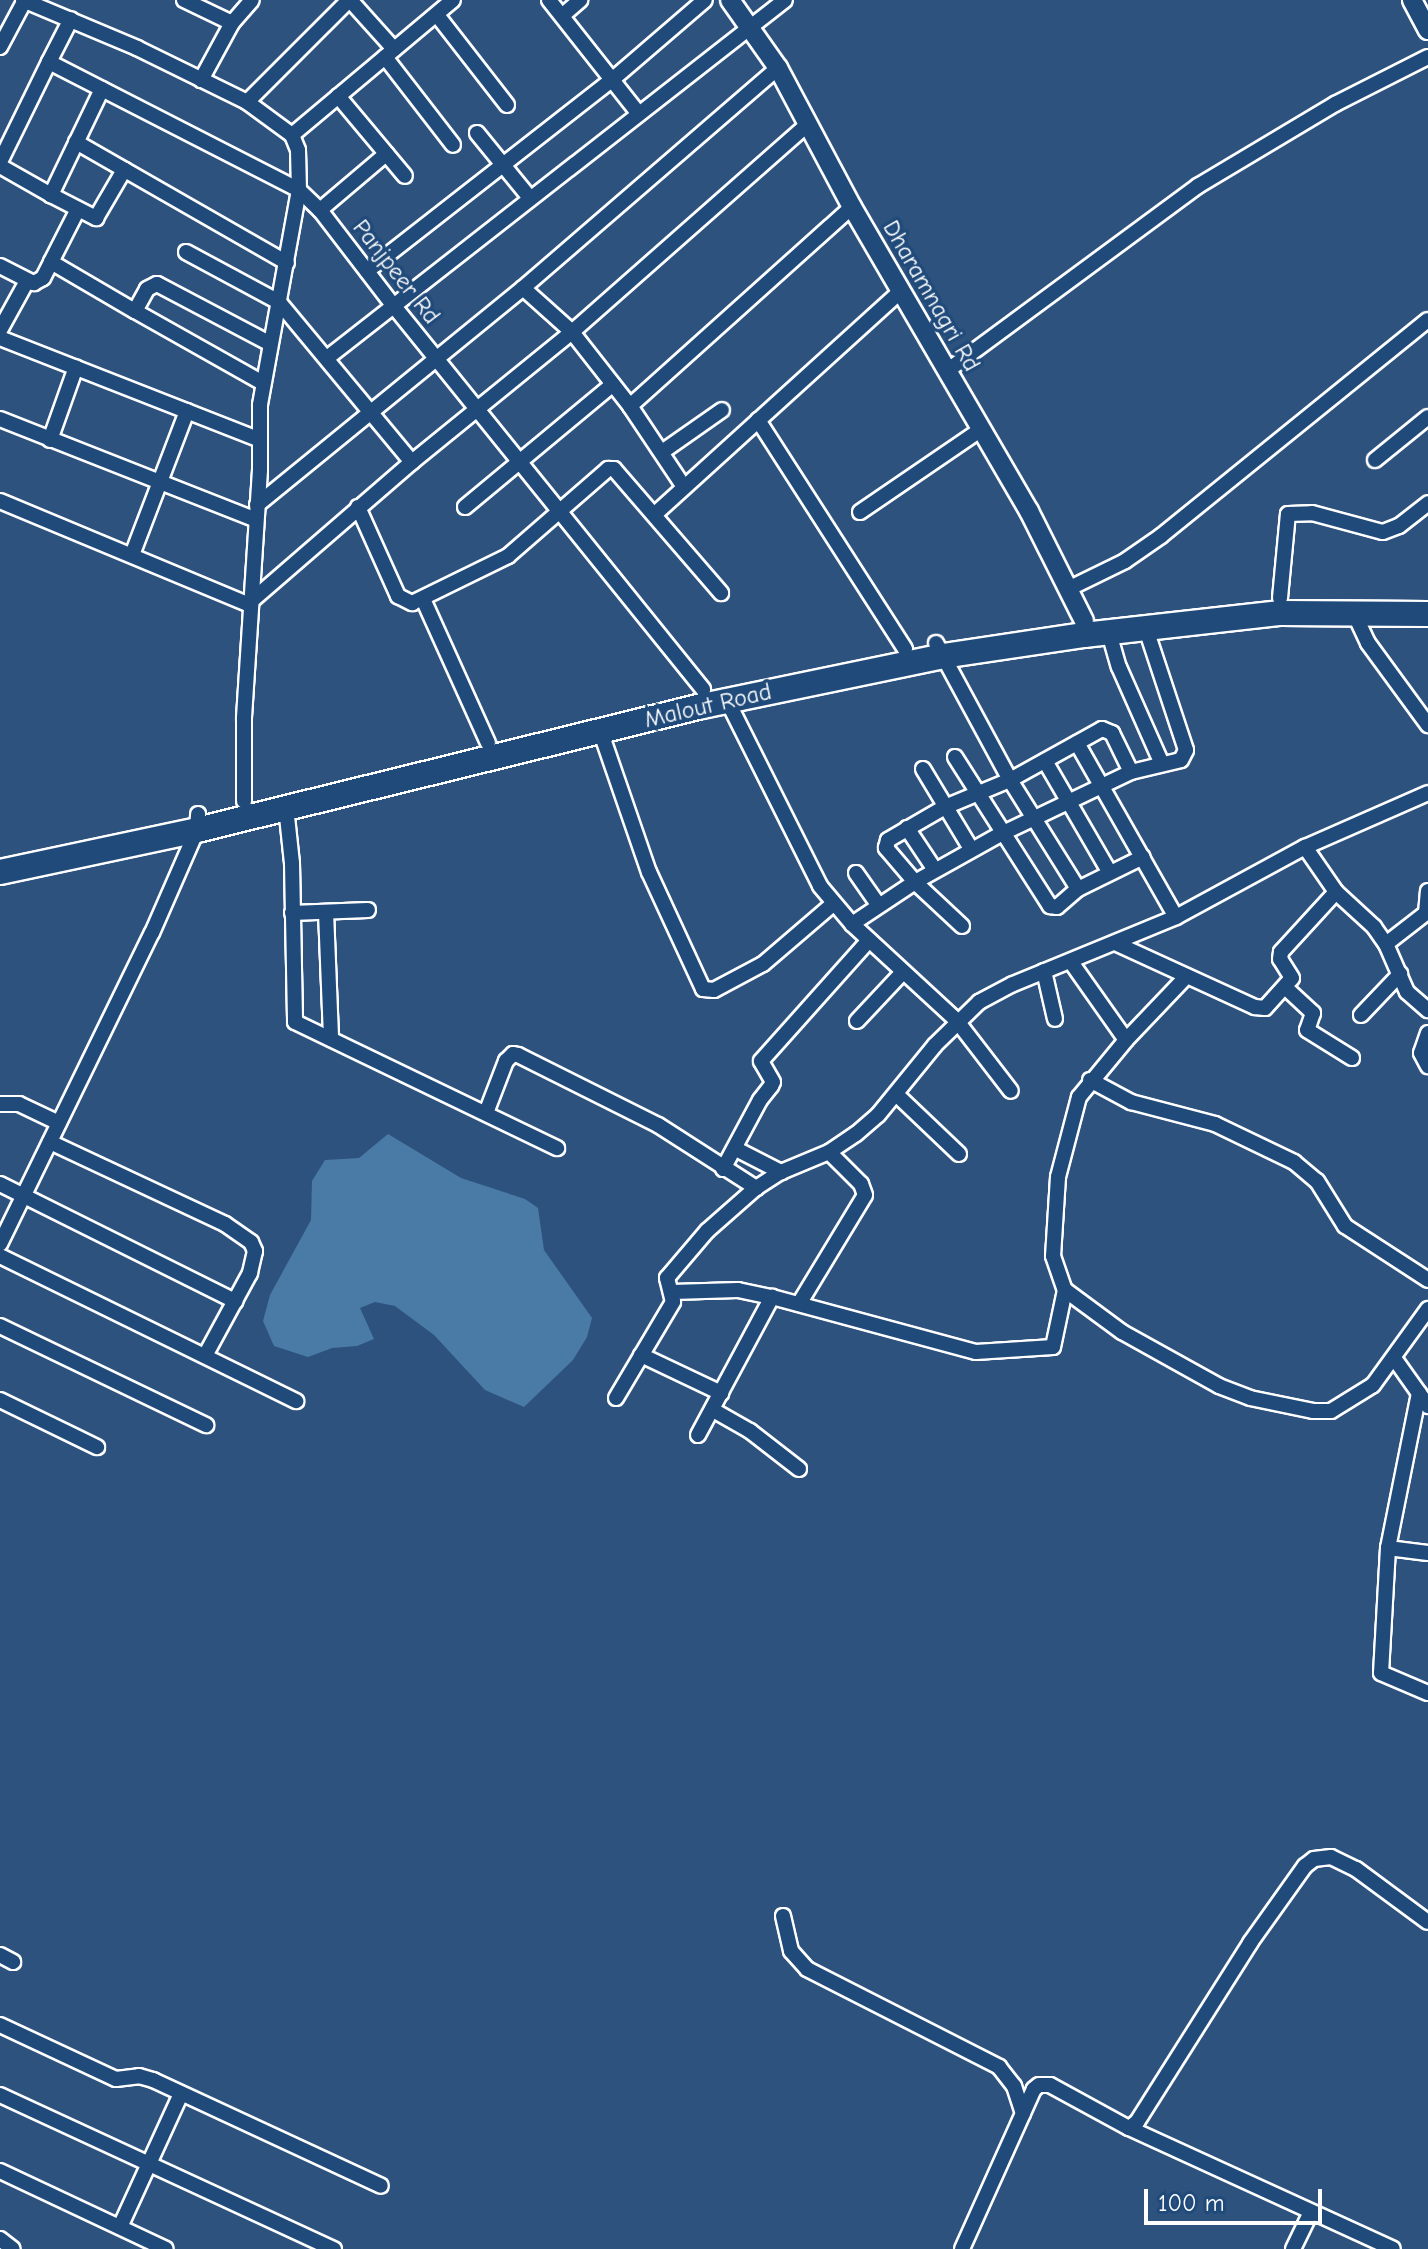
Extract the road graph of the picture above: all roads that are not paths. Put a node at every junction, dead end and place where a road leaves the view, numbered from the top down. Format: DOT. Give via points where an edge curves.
graph roads {
  1 [pos="24,0"];
  2 [pos="184,0"];
  3 [pos="252,0"];
  4 [pos="349,0"];
  5 [pos="453,0"];
  6 [pos="549,0"];
  7 [pos="580,0"];
  8 [pos="705,0"];
  9 [pos="730,0"];
  10 [pos="785,0"];
  11 [pos="1419,8"];
  12 [pos="437,15"];
  13 [pos="563,15"];
  14 [pos="71,19"];
  15 [pos="232,23"];
  16 [pos="751,27"];
  17 [pos="1428,30"];
  18 [pos="0,47"];
  19 [pos="389,53"];
  20 [pos="1428,57"];
  21 [pos="49,62"];
  22 [pos="778,68"];
  23 [pos="613,79"];
  24 [pos="201,80"];
  25 [pos="102,89"];
  26 [pos="338,96"];
  27 [pos="247,102"];
  28 [pos="507,105"];
  29 [pos="639,114"];
  30 [pos="806,126"];
  31 [pos="477,133"];
  32 [pos="292,135"];
  33 [pos="76,142"];
  34 [pos="453,145"];
  35 [pos="386,154"];
  36 [pos="0,164"];
  37 [pos="503,165"];
  38 [pos="124,170"];
  39 [pos="405,176"];
  40 [pos="299,190"];
  41 [pos="51,195"];
  42 [pos="530,198"];
  43 [pos="852,207"];
  44 [pos="320,210"];
  45 [pos="77,211"];
  46 [pos="186,252"];
  47 [pos="51,262"];
  48 [pos="287,263"];
  49 [pos="0,266"];
  50 [pos="367,271"];
  51 [pos="27,281"];
  52 [pos="523,288"];
  53 [pos="901,291"];
  54 [pos="279,302"];
  55 [pos="393,305"];
  56 [pos="135,311"];
  57 [pos="1428,320"];
  58 [pos="0,330"];
  59 [pos="572,332"];
  60 [pos="0,338"];
  61 [pos="269,343"];
  62 [pos="327,358"];
  63 [pos="437,360"];
  64 [pos="76,367"];
  65 [pos="947,371"];
  66 [pos="263,383"];
  67 [pos="613,384"];
  68 [pos="630,406"];
  69 [pos="477,408"];
  70 [pos="722,410"];
  71 [pos="187,411"];
  72 [pos="371,411"];
  73 [pos="1428,417"];
  74 [pos="0,419"];
  75 [pos="758,420"];
  76 [pos="980,430"];
  77 [pos="50,440"];
  78 [pos="260,440"];
  79 [pos="662,452"];
  80 [pos="1375,460"];
  81 [pos="519,461"];
  82 [pos="412,462"];
  83 [pos="160,483"];
  84 [pos="684,487"];
  85 [pos="0,501"];
  86 [pos="1428,503"];
  87 [pos="358,507"];
  88 [pos="465,507"];
  89 [pos="256,512"];
  90 [pos="562,512"];
  91 [pos="860,512"];
  92 [pos="655,514"];
  93 [pos="132,555"];
  94 [pos="1070,588"];
  95 [pos="721,593"];
  96 [pos="1280,598"];
  97 [pos="423,599"];
  98 [pos="1428,599"];
  99 [pos="248,604"];
  100 [pos="1354,613"];
  101 [pos="1428,614"];
  102 [pos="1084,621"];
  103 [pos="1146,629"];
  104 [pos="1109,633"];
  105 [pos="905,649"];
  106 [pos="939,650"];
  107 [pos="703,689"];
  108 [pos="727,700"];
  109 [pos="1428,725"];
  110 [pos="600,730"];
  111 [pos="488,743"];
  112 [pos="1077,743"];
  113 [pos="955,757"];
  114 [pos="1045,761"];
  115 [pos="1162,764"];
  116 [pos="923,769"];
  117 [pos="1131,772"];
  118 [pos="1010,780"];
  119 [pos="1102,785"];
  120 [pos="1428,793"];
  121 [pos="978,794"];
  122 [pos="244,801"];
  123 [pos="1070,802"];
  124 [pos="286,807"];
  125 [pos="945,807"];
  126 [pos="1035,819"];
  127 [pos="198,822"];
  128 [pos="907,828"];
  129 [pos="1001,834"];
  130 [pos="1305,847"];
  131 [pos="971,849"];
  132 [pos="0,857"];
  133 [pos="1143,857"];
  134 [pos="935,870"];
  135 [pos="0,872"];
  136 [pos="856,873"];
  137 [pos="1110,873"];
  138 [pos="915,882"];
  139 [pos="1078,889"];
  140 [pos="1428,891"];
  141 [pos="1336,892"];
  142 [pos="833,904"];
  143 [pos="878,904"];
  144 [pos="368,910"];
  145 [pos="326,912"];
  146 [pos="292,913"];
  147 [pos="1427,914"];
  148 [pos="1176,917"];
  149 [pos="852,924"];
  150 [pos="962,926"];
  151 [pos="869,940"];
  152 [pos="1115,943"];
  153 [pos="1386,944"];
  154 [pos="1071,962"];
  155 [pos="1044,971"];
  156 [pos="903,972"];
  157 [pos="1400,974"];
  158 [pos="1187,976"];
  159 [pos="1286,988"];
  160 [pos="1428,1010"];
  161 [pos="1361,1015"];
  162 [pos="1055,1019"];
  163 [pos="857,1021"];
  164 [pos="957,1021"];
  165 [pos="1428,1033"];
  166 [pos="331,1039"];
  167 [pos="1126,1040"];
  168 [pos="1352,1058"];
  169 [pos="1428,1066"];
  170 [pos="1090,1080"];
  171 [pos="1011,1091"];
  172 [pos="896,1094"];
  173 [pos="0,1104"];
  174 [pos="486,1113"];
  175 [pos="59,1123"];
  176 [pos="50,1142"];
  177 [pos="557,1148"];
  178 [pos="736,1149"];
  179 [pos="829,1152"];
  180 [pos="959,1154"];
  181 [pos="723,1169"];
  182 [pos="781,1172"];
  183 [pos="0,1184"];
  184 [pos="756,1188"];
  185 [pos="24,1195"];
  186 [pos="0,1244"];
  187 [pos="0,1256"];
  188 [pos="1428,1280"];
  189 [pos="1065,1290"];
  190 [pos="672,1292"];
  191 [pos="772,1297"];
  192 [pos="235,1301"];
  193 [pos="799,1304"];
  194 [pos="1428,1309"];
  195 [pos="0,1326"];
  196 [pos="641,1355"];
  197 [pos="205,1356"];
  198 [pos="1394,1358"];
  199 [pos="721,1393"];
  200 [pos="616,1398"];
  201 [pos="1424,1399"];
  202 [pos="0,1400"];
  203 [pos="296,1401"];
  204 [pos="713,1410"];
  205 [pos="206,1425"];
  206 [pos="698,1435"];
  207 [pos="97,1447"];
  208 [pos="799,1469"];
  209 [pos="1388,1548"];
  210 [pos="1428,1553"];
  211 [pos="1428,1693"];
  212 [pos="783,1916"];
  213 [pos="1428,1922"];
  214 [pos="0,2025"];
  215 [pos="181,2094"];
  216 [pos="0,2095"];
  217 [pos="1023,2114"];
  218 [pos="1129,2128"];
  219 [pos="150,2164"];
  220 [pos="0,2171"];
  221 [pos="381,2186"];
  222 [pos="1311,2212"];
  223 [pos="120,2227"];
  224 [pos="0,2239"];
  225 [pos="13,2249"];
  226 [pos="166,2249"];
  227 [pos="334,2249"];
  228 [pos="962,2249"];
  229 [pos="1293,2249"];
  230 [pos="1393,2249"];
  1 -- 14 [label="street"];
  1 -- 18 [label="street"];
  2 -- 15 [label="street"];
  3 -- 15 [label="street"];
  4 -- 19 [label="street"];
  4 -- 27 [label="street"];
  5 -- 12 [label="street"];
  6 -- 13 [label="street"];
  7 -- 13 [label="street"];
  8 -- 23 [label="street"];
  9 -- 16 [label="street, Dharamnagri Rd"];
  10 -- 16 [label="street"];
  11 -- 17 [label="street"];
  12 -- 19 [label="street"];
  12 -- 28 [label="street"];
  13 -- 23 [label="street"];
  14 -- 21 [label="street"];
  14 -- 24 [label="street"];
  15 -- 24 [label="street"];
  16 -- 22 [label="street, Dharamnagri Rd"];
  16 -- 29 [label="street"];
  19 -- 26 [label="street"];
  19 -- 34 [label="street"];
  20 -- 65 [label="street" via="1297,125 1198,186"];
  21 -- 25 [label="street, Panjpeer Rd"];
  21 -- 36 [label="street"];
  22 -- 30 [label="street, Dharamnagri Rd"];
  22 -- 52 [label="street"];
  23 -- 29 [label="street"];
  23 -- 37 [label="street"];
  24 -- 27 [label="street"];
  25 -- 33 [label="street"];
  25 -- 40 [label="street, Panjpeer Rd"];
  26 -- 32 [label="street"];
  26 -- 35 [label="street"];
  27 -- 32 [label="street"];
  29 -- 42 [label="street"];
  30 -- 43 [label="street, Dharamnagri Rd"];
  30 -- 59 [label="street"];
  31 -- 37 [label="street"];
  32 -- 40 [label="street" via="298,150"];
  33 -- 38 [label="street"];
  33 -- 41 [label="street"];
  35 -- 39 [label="street"];
  35 -- 44 [label="street"];
  36 -- 41 [label="street"];
  37 -- 42 [label="street"];
  37 -- 50 [label="street"];
  38 -- 45 [label="street" via="96,218"];
  38 -- 48 [label="street"];
  40 -- 44 [label="street, Panjpeer Rd"];
  40 -- 48 [label="street"];
  41 -- 45 [label="street"];
  42 -- 55 [label="street"];
  43 -- 53 [label="street, Dharamnagri Rd"];
  43 -- 68 [label="street"];
  44 -- 50 [label="street, Panjpeer Rd"];
  45 -- 47 [label="street"];
  46 -- 54 [label="street"];
  47 -- 51 [label="street" via="39,282"];
  47 -- 56 [label="street"];
  48 -- 54 [label="street"];
  49 -- 51 [label="street"];
  50 -- 55 [label="street, Panjpeer Rd"];
  51 -- 58 [label="street"];
  52 -- 59 [label="street"];
  52 -- 63 [label="street"];
  53 -- 65 [label="street, Dharamnagri Rd"];
  53 -- 75 [label="street"];
  54 -- 61 [label="street"];
  54 -- 62 [label="street"];
  55 -- 62 [label="street"];
  55 -- 63 [label="street, Panjpeer Rd"];
  56 -- 61 [label="street" via="147,289 157,284"];
  56 -- 66 [label="street"];
  57 -- 94 [label="street" via="1161,536"];
  59 -- 67 [label="street"];
  59 -- 69 [label="street"];
  60 -- 64 [label="street"];
  61 -- 66 [label="street"];
  62 -- 72 [label="street"];
  63 -- 69 [label="street, Panjpeer Rd"];
  63 -- 72 [label="street"];
  64 -- 71 [label="street"];
  64 -- 77 [label="street"];
  65 -- 76 [label="street, Dharamnagri Rd"];
  66 -- 78 [label="street"];
  67 -- 68 [label="street"];
  67 -- 81 [label="street"];
  68 -- 79 [label="street"];
  69 -- 81 [label="street, Panjpeer Rd"];
  69 -- 82 [label="street"];
  70 -- 79 [label="street"];
  71 -- 78 [label="street"];
  71 -- 83 [label="street"];
  72 -- 82 [label="street"];
  72 -- 89 [label="street"];
  73 -- 80 [label="street"];
  74 -- 77 [label="street"];
  75 -- 84 [label="street"];
  75 -- 105 [label="street"];
  76 -- 91 [label="street"];
  76 -- 94 [label="street, Dharamnagri Rd"];
  77 -- 83 [label="street"];
  78 -- 89 [label="street"];
  79 -- 84 [label="street"];
  81 -- 88 [label="street"];
  81 -- 90 [label="street, Panjpeer Rd"];
  82 -- 87 [label="street"];
  83 -- 89 [label="street"];
  83 -- 93 [label="street"];
  84 -- 92 [label="street"];
  85 -- 93 [label="street"];
  86 -- 96 [label="street" via="1383,532 1312,513 1288,514"];
  87 -- 97 [label="street" via="398,596 412,603"];
  87 -- 99 [label="street"];
  89 -- 99 [label="street"];
  90 -- 92 [label="street" via="614,469"];
  90 -- 97 [label="street" via="508,556"];
  90 -- 107 [label="street, Panjpeer Rd"];
  92 -- 95 [label="street"];
  93 -- 99 [label="street"];
  94 -- 102 [label="street, Dharamnagri Rd"];
  96 -- 98 [label="highway, Malout Road"];
  96 -- 102 [label="highway, Malout Road"];
  97 -- 111 [label="street"];
  99 -- 122 [label="street"];
  100 -- 101 [label="highway, Malout Road"];
  100 -- 103 [label="highway, Malout Road" via="1281,613"];
  100 -- 109 [label="street" via="1373,651"];
  102 -- 106 [label="highway, Malout Road"];
  103 -- 104 [label="highway, Malout Road"];
  103 -- 115 [label="street" via="1186,750 1181,760"];
  104 -- 106 [label="highway, Malout Road"];
  104 -- 115 [label="street"];
  105 -- 106 [label="highway, Malout Road"];
  105 -- 107 [label="highway, Malout Road"];
  106 -- 108 [label="highway, Malout Road"];
  106 -- 118 [label="street"];
  107 -- 111 [label="highway, Malout Road"];
  108 -- 110 [label="highway, Malout Road"];
  108 -- 142 [label="street"];
  110 -- 124 [label="highway, Malout Road"];
  110 -- 142 [label="street" via="649,872 703,989 714,990 763,964"];
  111 -- 122 [label="highway, Malout Road"];
  112 -- 114 [label="street"];
  112 -- 117 [label="street" via="1108,729"];
  112 -- 119 [label="street"];
  113 -- 121 [label="street"];
  114 -- 118 [label="street"];
  114 -- 123 [label="street"];
  115 -- 117 [label="street"];
  116 -- 125 [label="street"];
  117 -- 119 [label="street"];
  118 -- 121 [label="street"];
  118 -- 126 [label="street"];
  119 -- 123 [label="street"];
  119 -- 133 [label="street"];
  120 -- 130 [label="street"];
  121 -- 125 [label="street"];
  121 -- 129 [label="street"];
  122 -- 127 [label="highway, Malout Road"];
  123 -- 126 [label="street"];
  123 -- 137 [label="street"];
  124 -- 127 [label="highway, Malout Road"];
  124 -- 146 [label="street"];
  125 -- 128 [label="street"];
  125 -- 131 [label="street"];
  126 -- 129 [label="street"];
  126 -- 139 [label="street"];
  127 -- 132 [label="highway, Malout Road"];
  127 -- 135 [label="highway, Malout Road"];
  127 -- 175 [label="street"];
  128 -- 134 [label="street"];
  128 -- 138 [label="street" via="888,840 886,848"];
  129 -- 131 [label="street"];
  129 -- 139 [label="street" via="1050,906 1057,907"];
  130 -- 141 [label="street"];
  130 -- 148 [label="street"];
  131 -- 134 [label="street"];
  133 -- 137 [label="street"];
  133 -- 148 [label="street"];
  134 -- 138 [label="street"];
  136 -- 143 [label="street"];
  137 -- 139 [label="street"];
  138 -- 143 [label="street"];
  138 -- 150 [label="street"];
  140 -- 147 [label="street"];
  141 -- 153 [label="street"];
  141 -- 159 [label="street" via="1281,952 1292,978"];
  142 -- 149 [label="street"];
  143 -- 149 [label="street"];
  144 -- 145 [label="street"];
  145 -- 146 [label="street"];
  145 -- 166 [label="street"];
  146 -- 166 [label="street" via="292,1015 300,1025"];
  147 -- 153 [label="street"];
  148 -- 152 [label="street"];
  149 -- 151 [label="street"];
  151 -- 156 [label="street"];
  151 -- 178 [label="street" via="761,1061 773,1082"];
  152 -- 154 [label="street"];
  152 -- 158 [label="street"];
  153 -- 157 [label="street"];
  154 -- 155 [label="street"];
  154 -- 167 [label="street"];
  155 -- 162 [label="street"];
  155 -- 164 [label="street" via="979,1002"];
  156 -- 163 [label="street"];
  156 -- 164 [label="street"];
  157 -- 160 [label="street" via="1407,992"];
  157 -- 161 [label="street"];
  158 -- 159 [label="street" via="1261,1009"];
  158 -- 167 [label="street"];
  159 -- 168 [label="street" via="1313,1013 1307,1030"];
  164 -- 171 [label="street"];
  164 -- 172 [label="street"];
  165 -- 169 [label="street" via="1421,1053"];
  166 -- 174 [label="street"];
  167 -- 170 [label="street"];
  170 -- 188 [label="street" via="1131,1102 1215,1124 1294,1162 1317,1181 1345,1226"];
  170 -- 189 [label="street" via="1079,1097 1053,1208 1053,1256"];
  172 -- 179 [label="street" via="878,1115"];
  172 -- 180 [label="street"];
  173 -- 175 [label="street" via="19,1104"];
  174 -- 177 [label="street"];
  174 -- 181 [label="street" via="506,1061 518,1055 658,1125"];
  175 -- 176 [label="street"];
  176 -- 185 [label="street"];
  176 -- 192 [label="street" via="225,1224 251,1242 255,1261"];
  178 -- 181 [label="street"];
  178 -- 182 [label="street"];
  179 -- 182 [label="street"];
  179 -- 193 [label="street" via="865,1195"];
  181 -- 184 [label="street"];
  182 -- 184 [label="street"];
  183 -- 185 [label="street"];
  184 -- 190 [label="street" via="735,1203 667,1278"];
  185 -- 186 [label="street"];
  185 -- 192 [label="street"];
  187 -- 197 [label="street"];
  189 -- 193 [label="street" via="1053,1347 976,1352"];
  189 -- 198 [label="street" via="1157,1353 1219,1386 1279,1405 1331,1411 1373,1385"];
  190 -- 191 [label="street" via="738,1290"];
  190 -- 196 [label="street" via="673,1302"];
  191 -- 193 [label="street"];
  191 -- 199 [label="street"];
  192 -- 197 [label="street"];
  194 -- 198 [label="street"];
  195 -- 205 [label="street"];
  196 -- 199 [label="street"];
  196 -- 200 [label="street"];
  197 -- 203 [label="street"];
  198 -- 201 [label="street"];
  199 -- 204 [label="street"];
  201 -- 209 [label="street"];
  202 -- 207 [label="street"];
  204 -- 206 [label="street"];
  204 -- 208 [label="street"];
  209 -- 210 [label="street"];
  209 -- 211 [label="street" via="1381,1673"];
  212 -- 217 [label="street" via="791,1951 807,1969 999,2067 1014,2086"];
  213 -- 218 [label="street" via="1343,1861 1314,1859 1267,1918"];
  214 -- 215 [label="street" via="116,2079 145,2077"];
  215 -- 219 [label="street"];
  215 -- 221 [label="street"];
  216 -- 219 [label="street"];
  217 -- 218 [label="street" via="1034,2089 1045,2083"];
  217 -- 228 [label="street"];
  218 -- 222 [label="street"];
  219 -- 223 [label="street"];
  219 -- 227 [label="street"];
  220 -- 223 [label="street"];
  222 -- 229 [label="street"];
  222 -- 230 [label="street"];
  223 -- 226 [label="street"];
  224 -- 225 [label="street"];
}
